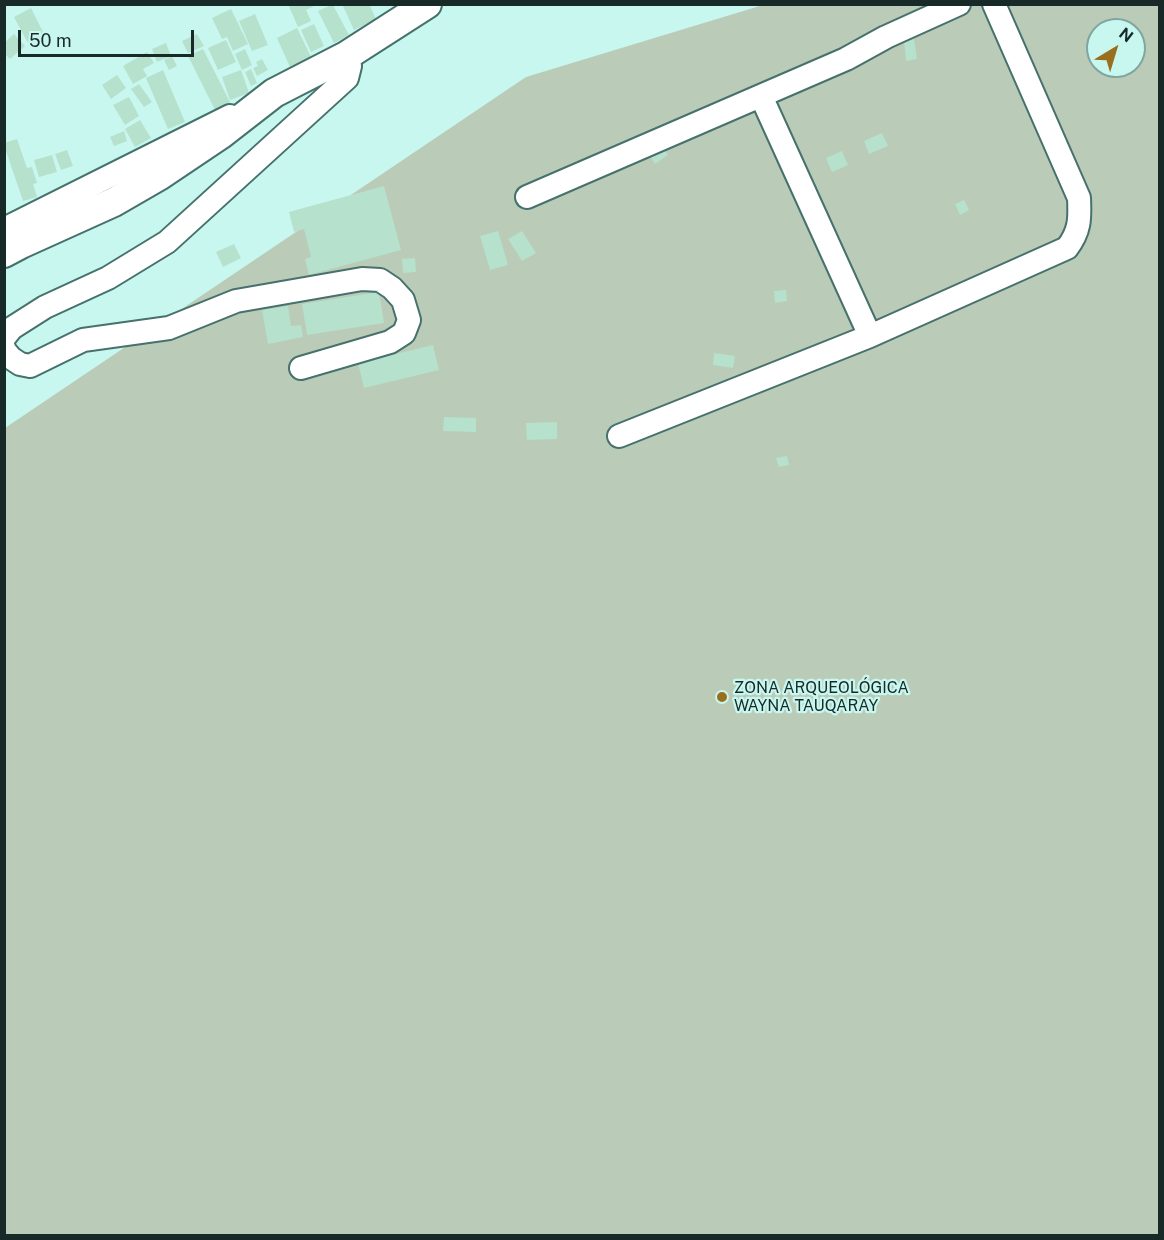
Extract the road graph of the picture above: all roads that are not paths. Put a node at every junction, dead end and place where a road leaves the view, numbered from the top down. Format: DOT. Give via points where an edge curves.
graph roads {
  1 [pos="427,4"];
  2 [pos="959,4"];
  3 [pos="994,4"];
  4 [pos="346,56"];
  5 [pos="274,93"];
  6 [pos="761,96"];
  7 [pos="527,197"];
  8 [pos="4,229"];
  9 [pos="4,253"];
  10 [pos="870,336"];
  11 [pos="4,338"];
  12 [pos="4,348"];
  13 [pos="301,368"];
  14 [pos="620,436"];
  1 -- 4 [label="main road"];
  2 -- 6 [label="street"];
  3 -- 10 [label="street" via="1079,198 1076,237 1067,248"];
  4 -- 5 [label="main road"];
  4 -- 11 [label="street" via="350,66 347,78 166,242 108,278 45,307 12,328"];
  5 -- 8 [label="street"];
  5 -- 9 [label="main road" via="159,176 114,202"];
  6 -- 7 [label="street"];
  6 -- 10 [label="street"];
  10 -- 14 [label="street"];
  12 -- 13 [label="street" via="11,358 30,366 83,340 169,328 236,301 362,279 380,280 403,300 409,320 404,333 390,342"];
}
